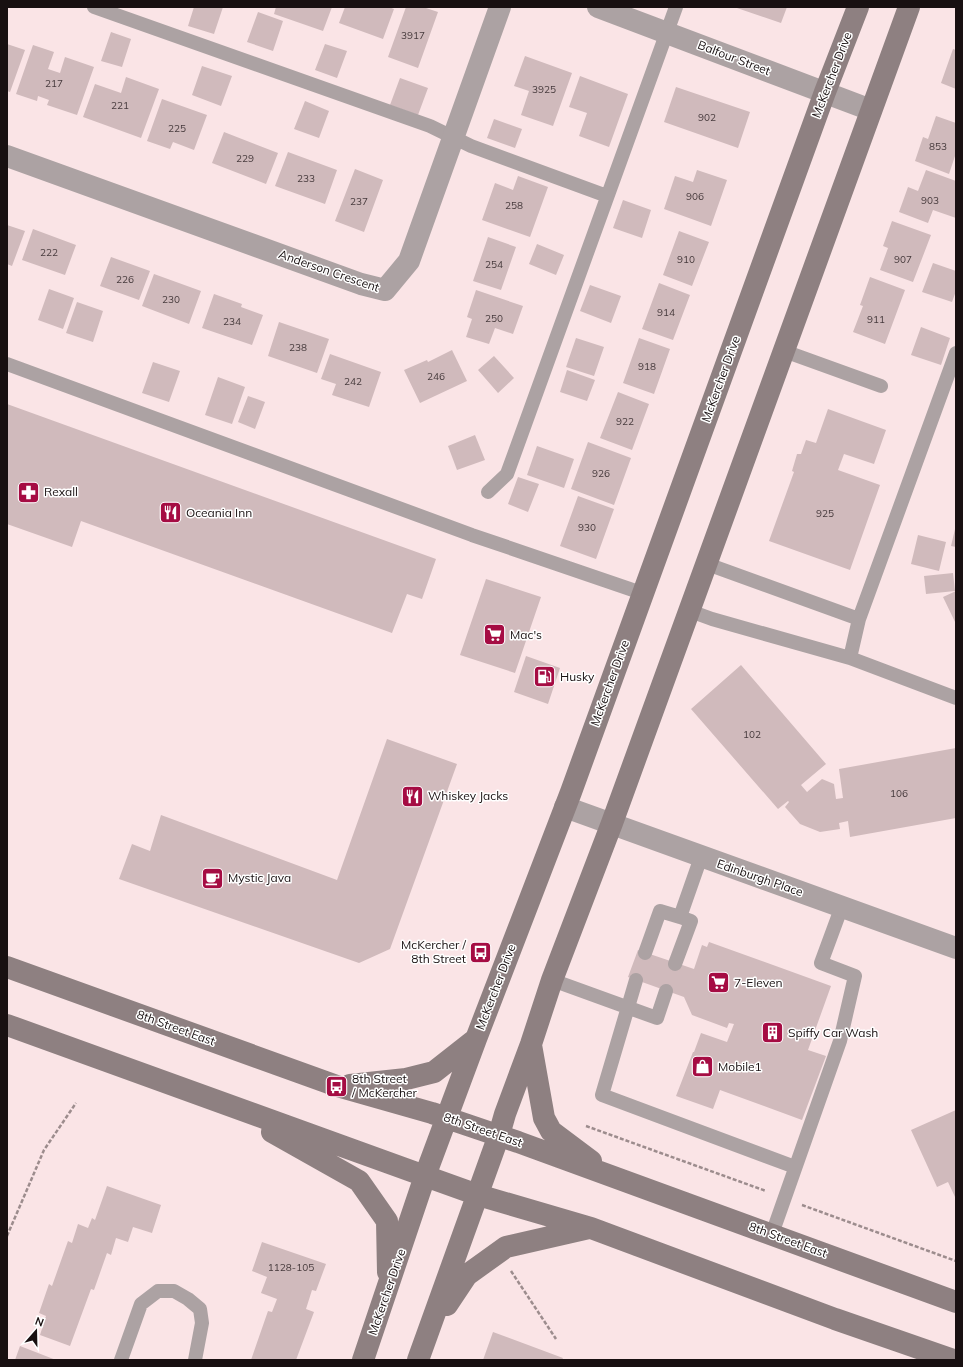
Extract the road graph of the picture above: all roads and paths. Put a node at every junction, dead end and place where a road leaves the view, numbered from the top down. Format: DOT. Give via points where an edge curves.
graph roads {
  1 [pos="94,7"];
  2 [pos="500,7"];
  3 [pos="598,7"];
  4 [pos="676,7"];
  5 [pos="858,7"];
  6 [pos="909,7"];
  7 [pos="667,33"];
  8 [pos="825,92"];
  9 [pos="871,110"];
  10 [pos="452,137"];
  11 [pos="7,156"];
  12 [pos="607,196"];
  13 [pos="784,351"];
  14 [pos="956,353"];
  15 [pos="7,364"];
  16 [pos="881,386"];
  17 [pos="488,492"];
  18 [pos="707,564"];
  19 [pos="642,593"];
  20 [pos="690,611"];
  21 [pos="859,618"];
  22 [pos="850,658"];
  23 [pos="956,698"];
  24 [pos="565,807"];
  25 [pos="612,823"];
  26 [pos="701,857"];
  27 [pos="842,906"];
  28 [pos="680,917"];
  29 [pos="956,948"];
  30 [pos="645,953"];
  31 [pos="675,964"];
  32 [pos="7,967"];
  33 [pos="552,980"];
  34 [pos="636,980"];
  35 [pos="666,991"];
  36 [pos="627,1008"];
  37 [pos="7,1025"];
  38 [pos="476,1039"];
  39 [pos="531,1044"];
  40 [pos="337,1086"];
  41 [pos="76,1102"];
  42 [pos="221,1102"];
  43 [pos="447,1118"];
  44 [pos="585,1126"];
  45 [pos="499,1136"];
  46 [pos="795,1167"];
  47 [pos="608,1174"];
  48 [pos="425,1176"];
  49 [pos="478,1195"];
  50 [pos="784,1198"];
  51 [pos="591,1228"];
  52 [pos="772,1234"];
  53 [pos="7,1236"];
  54 [pos="956,1261"];
  55 [pos="510,1269"];
  56 [pos="388,1288"];
  57 [pos="956,1302"];
  58 [pos="556,1339"];
  59 [pos="425,1340"];
  60 [pos="120,1360"];
  61 [pos="195,1360"];
  62 [pos="363,1360"];
  63 [pos="418,1360"];
  64 [pos="953,1360"];
  1 -- 10 [label="lane" via="422,123"];
  2 -- 10 [label="street, Anderson Crescent"];
  3 -- 7 [label="street, Balfour Street"];
  4 -- 7 [label="lane"];
  5 -- 8 [label="main road, McKercher Drive"];
  6 -- 9 [label="main road"];
  7 -- 8 [label="street, Balfour Street"];
  7 -- 12 [label="lane"];
  8 -- 9 [label="street, Balfour Street"];
  8 -- 19 [label="main road, McKercher Drive"];
  9 -- 13 [label="main road"];
  10 -- 11 [label="street, Anderson Crescent" via="409,261 385,290 361,284"];
  10 -- 12 [label="lane" via="470,146"];
  12 -- 17 [label="lane" via="507,474"];
  13 -- 16 [label="lane"];
  13 -- 18 [label="main road"];
  14 -- 21 [label="lane"];
  15 -- 19 [label="lane" via="472,535"];
  18 -- 20 [label="main road"];
  18 -- 21 [label="lane"];
  19 -- 24 [label="main road, McKercher Drive"];
  20 -- 22 [label="lane"];
  20 -- 25 [label="main road"];
  21 -- 22 [label="lane"];
  22 -- 23 [label="lane"];
  24 -- 25 [label="street, Edinburgh Place"];
  24 -- 38 [label="main road, McKercher Drive"];
  25 -- 26 [label="street, Edinburgh Place"];
  25 -- 33 [label="main road"];
  26 -- 27 [label="street, Edinburgh Place"];
  26 -- 28 [label="lane"];
  27 -- 29 [label="street, Edinburgh Place"];
  27 -- 46 [label="lane" via="821,963 855,976 840,1041"];
  28 -- 30 [label="lane" via="660,911"];
  28 -- 31 [label="lane" via="691,921"];
  32 -- 40 [label="main road, 8th Street East"];
  33 -- 36 [label="lane"];
  33 -- 39 [label="main road"];
  34 -- 36 [label="lane"];
  35 -- 36 [label="lane" via="657,1018"];
  36 -- 46 [label="lane" via="602,1095"];
  37 -- 42 [label="main road"];
  38 -- 40 [label="main road" via="434,1072 406,1079"];
  38 -- 43 [label="main road, McKercher Drive"];
  39 -- 45 [label="main road"];
  39 -- 47 [label="main road" via="544,1118 551,1131"];
  40 -- 43 [label="main road, 8th Street East"];
  41 -- 53 [label="path" via="44,1150"];
  42 -- 48 [label="main road"];
  42 -- 56 [label="main road" via="359,1181 387,1222"];
  43 -- 45 [label="main road, 8th Street East"];
  43 -- 48 [label="main road, McKercher Drive"];
  44 -- 50 [label="path"];
  45 -- 47 [label="main road, 8th Street East"];
  45 -- 49 [label="main road"];
  46 -- 50 [label="lane"];
  47 -- 52 [label="main road, 8th Street East"];
  48 -- 49 [label="main road"];
  48 -- 56 [label="main road, McKercher Drive"];
  49 -- 51 [label="main road"];
  49 -- 59 [label="main road"];
  50 -- 52 [label="lane"];
  50 -- 54 [label="path"];
  51 -- 59 [label="main road" via="506,1247 467,1275"];
  51 -- 64 [label="main road"];
  52 -- 57 [label="main road, 8th Street East"];
  55 -- 58 [label="path"];
  56 -- 62 [label="main road, McKercher Drive"];
  59 -- 63 [label="main road"];
  60 -- 61 [label="lane" via="141,1304 158,1291 174,1291 200,1309 202,1323"];
}
